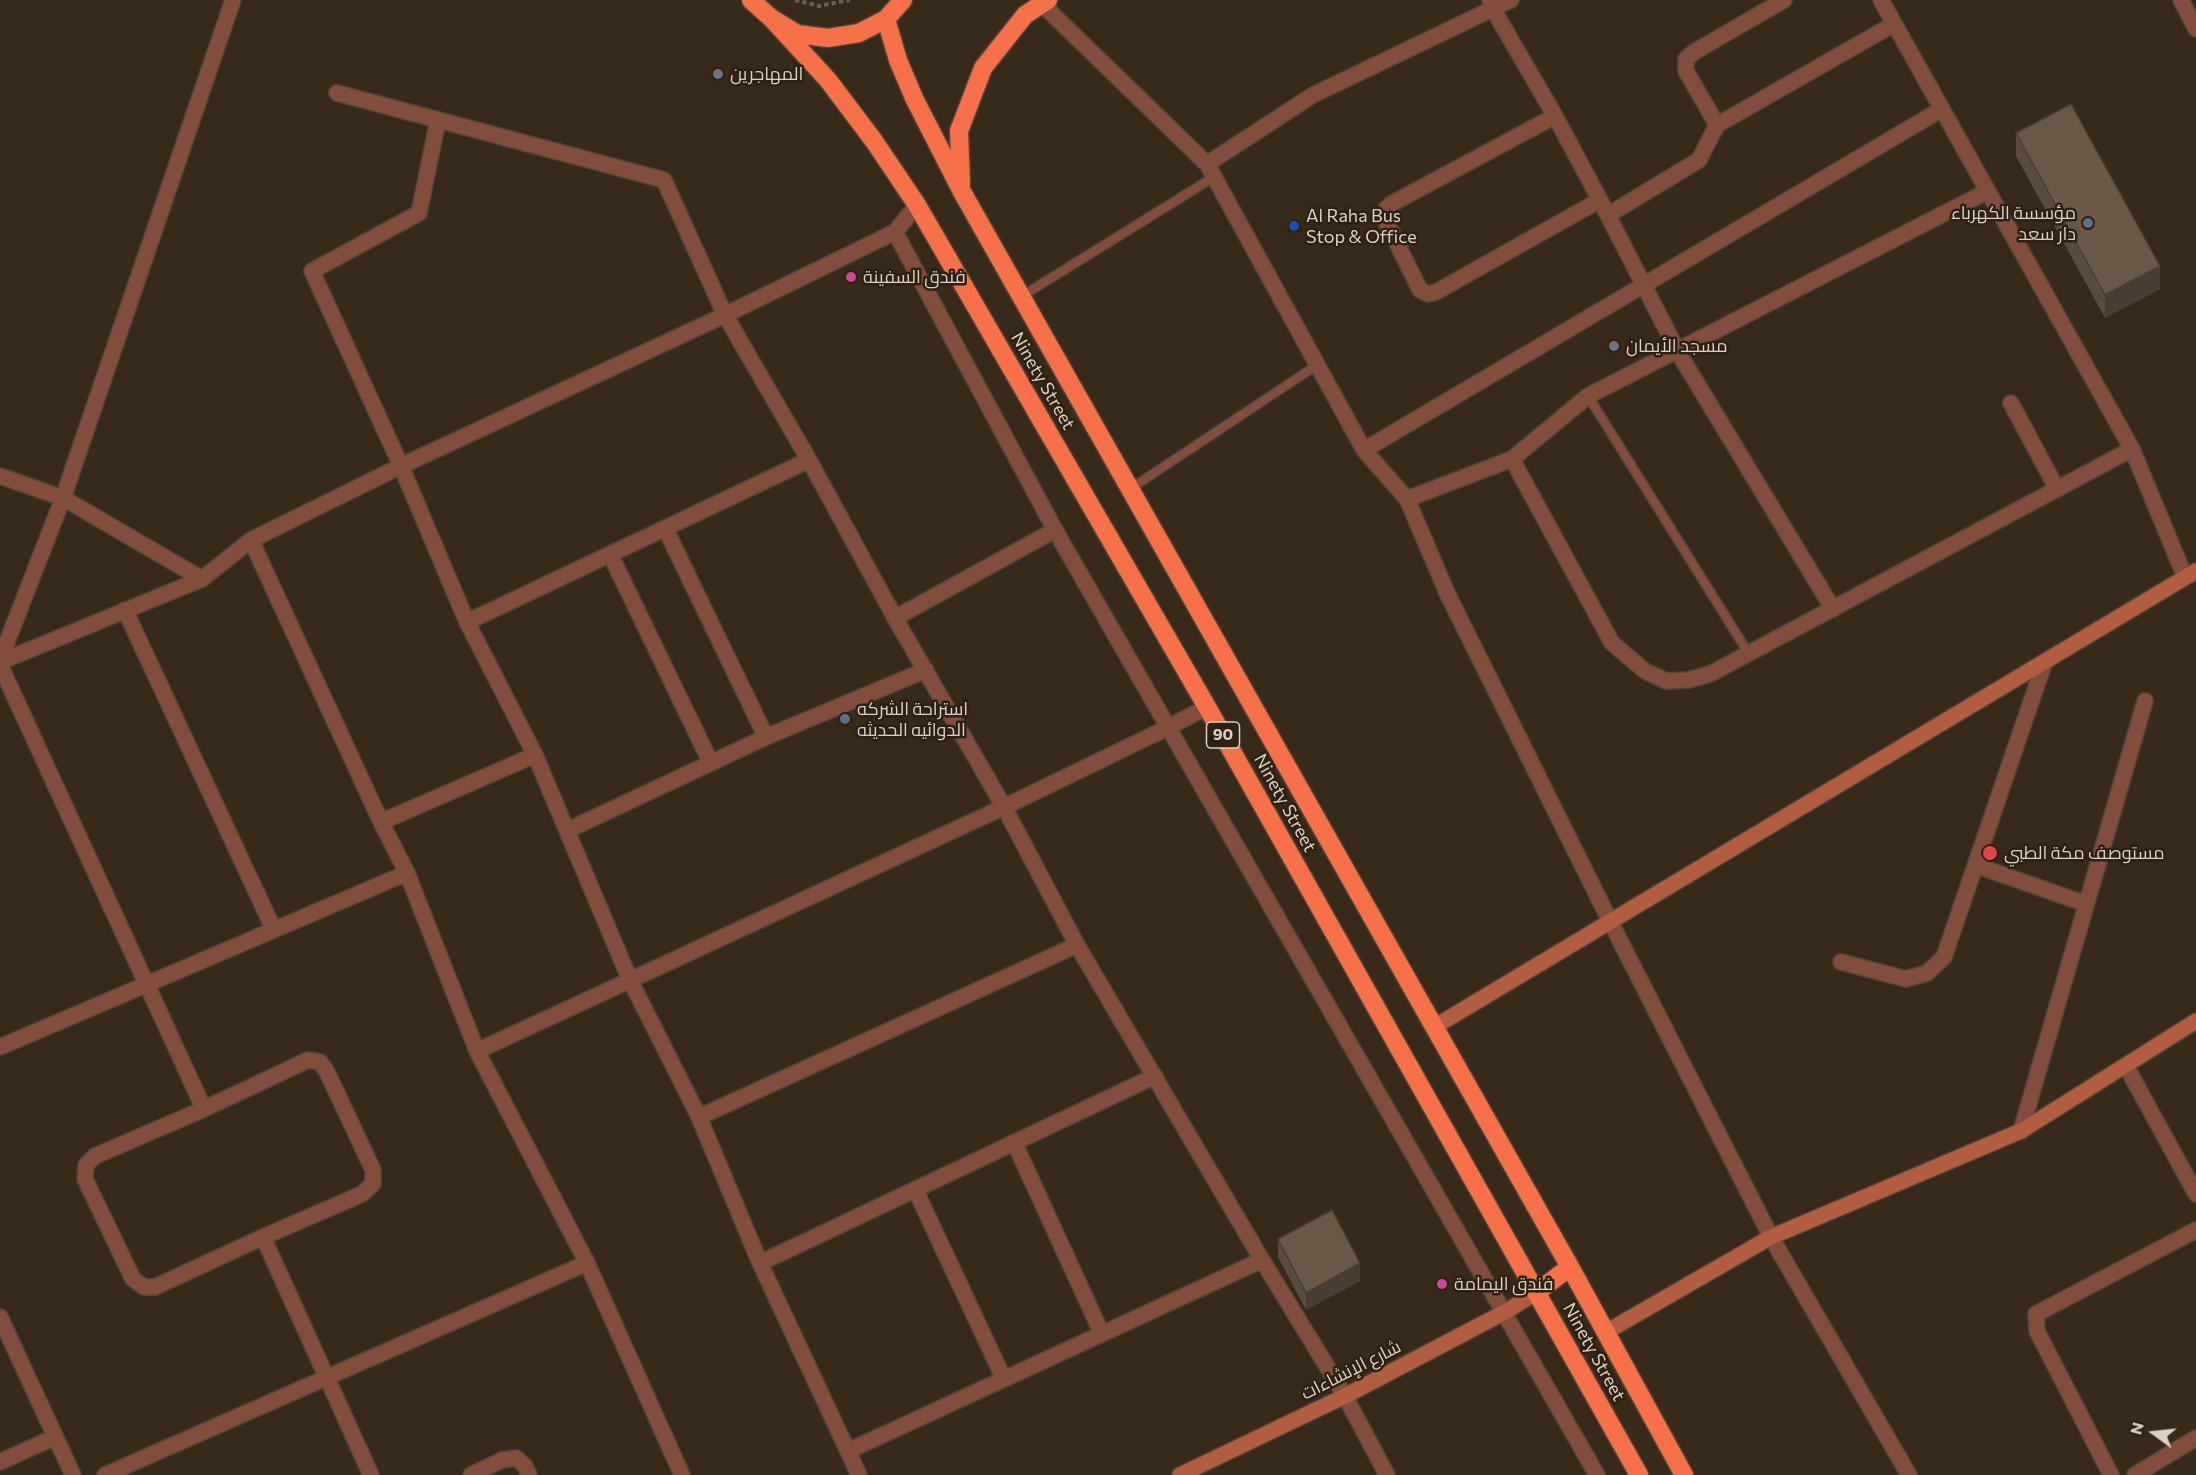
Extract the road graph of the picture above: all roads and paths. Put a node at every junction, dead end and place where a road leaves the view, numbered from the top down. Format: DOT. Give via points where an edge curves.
graph roads {
  1 [pos="233,0"];
  2 [pos="751,0"];
  3 [pos="795,0"];
  4 [pos="850,0"];
  5 [pos="903,0"];
  6 [pos="1511,0"];
  7 [pos="1784,0"];
  8 [pos="1881,0"];
  9 [pos="2181,0"];
  10 [pos="1045,2"];
  11 [pos="1491,4"];
  12 [pos="771,18"];
  13 [pos="886,19"];
  14 [pos="1894,24"];
  15 [pos="2196,29"];
  16 [pos="337,93"];
  17 [pos="1942,109"];
  18 [pos="1555,116"];
  19 [pos="438,120"];
  20 [pos="1717,125"];
  21 [pos="1210,171"];
  22 [pos="961,190"];
  23 [pos="1988,192"];
  24 [pos="1600,200"];
  25 [pos="917,205"];
  26 [pos="1608,215"];
  27 [pos="895,232"];
  28 [pos="1644,285"];
  29 [pos="1022,296"];
  30 [pos="724,315"];
  31 [pos="1678,352"];
  32 [pos="1317,365"];
  33 [pos="1588,396"];
  34 [pos="2011,403"];
  35 [pos="2132,449"];
  36 [pos="1364,450"];
  37 [pos="1512,459"];
  38 [pos="809,460"];
  39 [pos="401,466"];
  40 [pos="0,476"];
  41 [pos="1130,489"];
  42 [pos="2057,489"];
  43 [pos="63,498"];
  44 [pos="1407,500"];
  45 [pos="665,528"];
  46 [pos="1055,530"];
  47 [pos="251,540"];
  48 [pos="610,554"];
  49 [pos="2190,574"];
  50 [pos="202,579"];
  51 [pos="1833,609"];
  52 [pos="125,610"];
  53 [pos="895,618"];
  54 [pos="467,622"];
  55 [pos="1749,654"];
  56 [pos="2045,661"];
  57 [pos="0,662"];
  58 [pos="926,670"];
  59 [pos="2145,701"];
  60 [pos="1207,707"];
  61 [pos="1167,728"];
  62 [pos="766,737"];
  63 [pos="535,755"];
  64 [pos="711,763"];
  65 [pos="1004,807"];
  66 [pos="381,822"];
  67 [pos="568,830"];
  68 [pos="1975,865"];
  69 [pos="407,873"];
  70 [pos="2086,904"];
  71 [pos="1610,921"];
  72 [pos="274,930"];
  73 [pos="1077,945"];
  74 [pos="1841,962"];
  75 [pos="630,980"];
  76 [pos="147,984"];
  77 [pos="2196,1021"];
  78 [pos="1434,1027"];
  79 [pos="0,1047"];
  80 [pos="477,1051"];
  81 [pos="2126,1066"];
  82 [pos="1155,1076"];
  83 [pos="204,1109"];
  84 [pos="699,1117"];
  85 [pos="2021,1131"];
  86 [pos="1014,1142"];
  87 [pos="915,1189"];
  88 [pos="2196,1194"];
  89 [pos="2196,1230"];
  90 [pos="262,1237"];
  91 [pos="1771,1237"];
  92 [pos="1262,1260"];
  93 [pos="587,1263"];
  94 [pos="760,1263"];
  95 [pos="1570,1267"];
  96 [pos="1537,1293"];
  97 [pos="1505,1312"];
  98 [pos="0,1317"];
  99 [pos="1606,1332"];
  100 [pos="1102,1334"];
  101 [pos="327,1378"];
  102 [pos="1004,1379"];
  103 [pos="1345,1396"];
  104 [pos="55,1437"];
  105 [pos="2196,1438"];
  106 [pos="848,1451"];
  107 [pos="0,1462"];
  108 [pos="73,1475"];
  109 [pos="105,1475"];
  110 [pos="371,1475"];
  111 [pos="471,1475"];
  112 [pos="529,1475"];
  113 [pos="682,1475"];
  114 [pos="859,1475"];
  115 [pos="1180,1475"];
  116 [pos="1387,1475"];
  117 [pos="1597,1475"];
  118 [pos="1640,1475"];
  119 [pos="1684,1475"];
  120 [pos="1909,1475"];
  121 [pos="2111,1475"];
  122 [pos="2134,1475"];
  1 -- 43 [label="street"];
  2 -- 12 [label="highway"];
  3 -- 4 [label="path" via="819,6"];
  5 -- 13 [label="highway"];
  6 -- 11 [label="street"];
  7 -- 20 [label="street" via="1686,59 1686,71"];
  8 -- 14 [label="street"];
  9 -- 15 [label="street"];
  10 -- 21 [label="street"];
  10 -- 22 [label="highway" via="1025,15 983,68 959,131"];
  11 -- 18 [label="street"];
  11 -- 21 [label="street" via="1313,95"];
  12 -- 13 [label="highway" via="797,34 828,39 859,33"];
  12 -- 25 [label="highway, Ninety Street / 90" via="828,80"];
  13 -- 22 [label="highway, Ninety Street / 90" via="914,98"];
  14 -- 17 [label="street"];
  14 -- 20 [label="street"];
  16 -- 19 [label="street"];
  17 -- 23 [label="street"];
  17 -- 28 [label="street"];
  18 -- 24 [label="street"];
  18 -- 24 [label="street" via="1386,209 1385,219 1420,290 1436,292"];
  19 -- 30 [label="street" via="664,180"];
  19 -- 39 [label="street" via="419,213 312,271"];
  20 -- 26 [label="street" via="1699,160"];
  21 -- 29 [label="lane"];
  21 -- 32 [label="street"];
  22 -- 29 [label="highway, Ninety Street / 90"];
  23 -- 31 [label="street"];
  23 -- 35 [label="street"];
  24 -- 26 [label="street"];
  25 -- 27 [label="street"];
  25 -- 60 [label="highway, Ninety Street / 90"];
  26 -- 28 [label="street"];
  27 -- 30 [label="street"];
  27 -- 46 [label="street"];
  28 -- 31 [label="street"];
  28 -- 36 [label="street"];
  29 -- 41 [label="highway, Ninety Street / 90"];
  30 -- 38 [label="street"];
  30 -- 39 [label="street"];
  31 -- 33 [label="street"];
  31 -- 51 [label="street"];
  32 -- 36 [label="street"];
  32 -- 41 [label="lane"];
  33 -- 37 [label="street"];
  33 -- 55 [label="lane"];
  34 -- 42 [label="street"];
  35 -- 42 [label="street"];
  35 -- 49 [label="street"];
  36 -- 44 [label="street"];
  37 -- 44 [label="street"];
  37 -- 55 [label="street" via="1612,643 1645,671 1666,681 1689,681"];
  38 -- 45 [label="street"];
  38 -- 53 [label="street"];
  39 -- 47 [label="street"];
  39 -- 54 [label="street"];
  40 -- 43 [label="street"];
  41 -- 78 [label="highway, Ninety Street / 90"];
  42 -- 51 [label="street"];
  43 -- 50 [label="street"];
  43 -- 57 [label="street"];
  44 -- 71 [label="street" via="1448,595"];
  45 -- 48 [label="street"];
  45 -- 62 [label="street"];
  46 -- 53 [label="street"];
  46 -- 61 [label="street"];
  47 -- 50 [label="street"];
  47 -- 66 [label="street"];
  48 -- 54 [label="street"];
  48 -- 64 [label="street"];
  49 -- 56 [label="street"];
  50 -- 52 [label="street"];
  51 -- 55 [label="street"];
  52 -- 57 [label="street"];
  52 -- 72 [label="street"];
  53 -- 58 [label="street"];
  54 -- 63 [label="street"];
  56 -- 68 [label="street"];
  56 -- 71 [label="street"];
  57 -- 76 [label="street"];
  58 -- 62 [label="street"];
  58 -- 65 [label="street"];
  59 -- 70 [label="street"];
  60 -- 61 [label="street"];
  60 -- 96 [label="highway, Ninety Street / 90"];
  61 -- 65 [label="street"];
  61 -- 97 [label="street"];
  62 -- 64 [label="street"];
  63 -- 66 [label="street"];
  63 -- 67 [label="street"];
  64 -- 67 [label="street"];
  65 -- 73 [label="street"];
  65 -- 75 [label="street"];
  66 -- 69 [label="street"];
  67 -- 75 [label="street"];
  68 -- 70 [label="street"];
  68 -- 74 [label="street" via="1944,957 1927,973 1906,979"];
  69 -- 72 [label="street"];
  69 -- 80 [label="street"];
  70 -- 85 [label="street"];
  71 -- 78 [label="street"];
  71 -- 91 [label="street"];
  72 -- 76 [label="street"];
  73 -- 82 [label="street"];
  73 -- 84 [label="street"];
  75 -- 80 [label="street"];
  75 -- 84 [label="street"];
  76 -- 79 [label="street"];
  76 -- 83 [label="street"];
  77 -- 81 [label="street"];
  78 -- 95 [label="highway, Ninety Street / 90"];
  80 -- 93 [label="street"];
  81 -- 85 [label="street"];
  81 -- 88 [label="street"];
  82 -- 86 [label="street"];
  82 -- 92 [label="street"];
  83 -- 90 [label="street" via="308,1060 320,1062 373,1170 373,1184 362,1194"];
  83 -- 90 [label="street" via="95,1155 86,1165 85,1179 133,1279 144,1287 155,1287"];
  84 -- 94 [label="street"];
  85 -- 91 [label="street"];
  86 -- 87 [label="street"];
  86 -- 100 [label="street"];
  87 -- 94 [label="street"];
  87 -- 102 [label="street"];
  89 -- 121 [label="street" via="2036,1314 2037,1331"];
  90 -- 101 [label="street"];
  91 -- 99 [label="street"];
  91 -- 120 [label="street"];
  92 -- 100 [label="street"];
  92 -- 103 [label="street"];
  93 -- 101 [label="street"];
  93 -- 113 [label="street"];
  94 -- 106 [label="street"];
  95 -- 96 [label="highway"];
  95 -- 99 [label="highway, Ninety Street / 90"];
  96 -- 97 [label="street, شارع الإنشاءات"];
  96 -- 118 [label="highway, Ninety Street / 90"];
  97 -- 103 [label="street, شارع الإنشاءات"];
  97 -- 117 [label="street"];
  98 -- 104 [label="street"];
  99 -- 119 [label="highway, Ninety Street / 90"];
  100 -- 102 [label="street"];
  101 -- 109 [label="street"];
  101 -- 110 [label="street"];
  102 -- 106 [label="street"];
  103 -- 115 [label="street, شارع الإنشاءات"];
  103 -- 116 [label="street"];
  104 -- 107 [label="street"];
  104 -- 108 [label="street"];
  105 -- 122 [label="street"];
  106 -- 114 [label="street"];
  111 -- 112 [label="street" via="502,1460 516,1458"];
}
